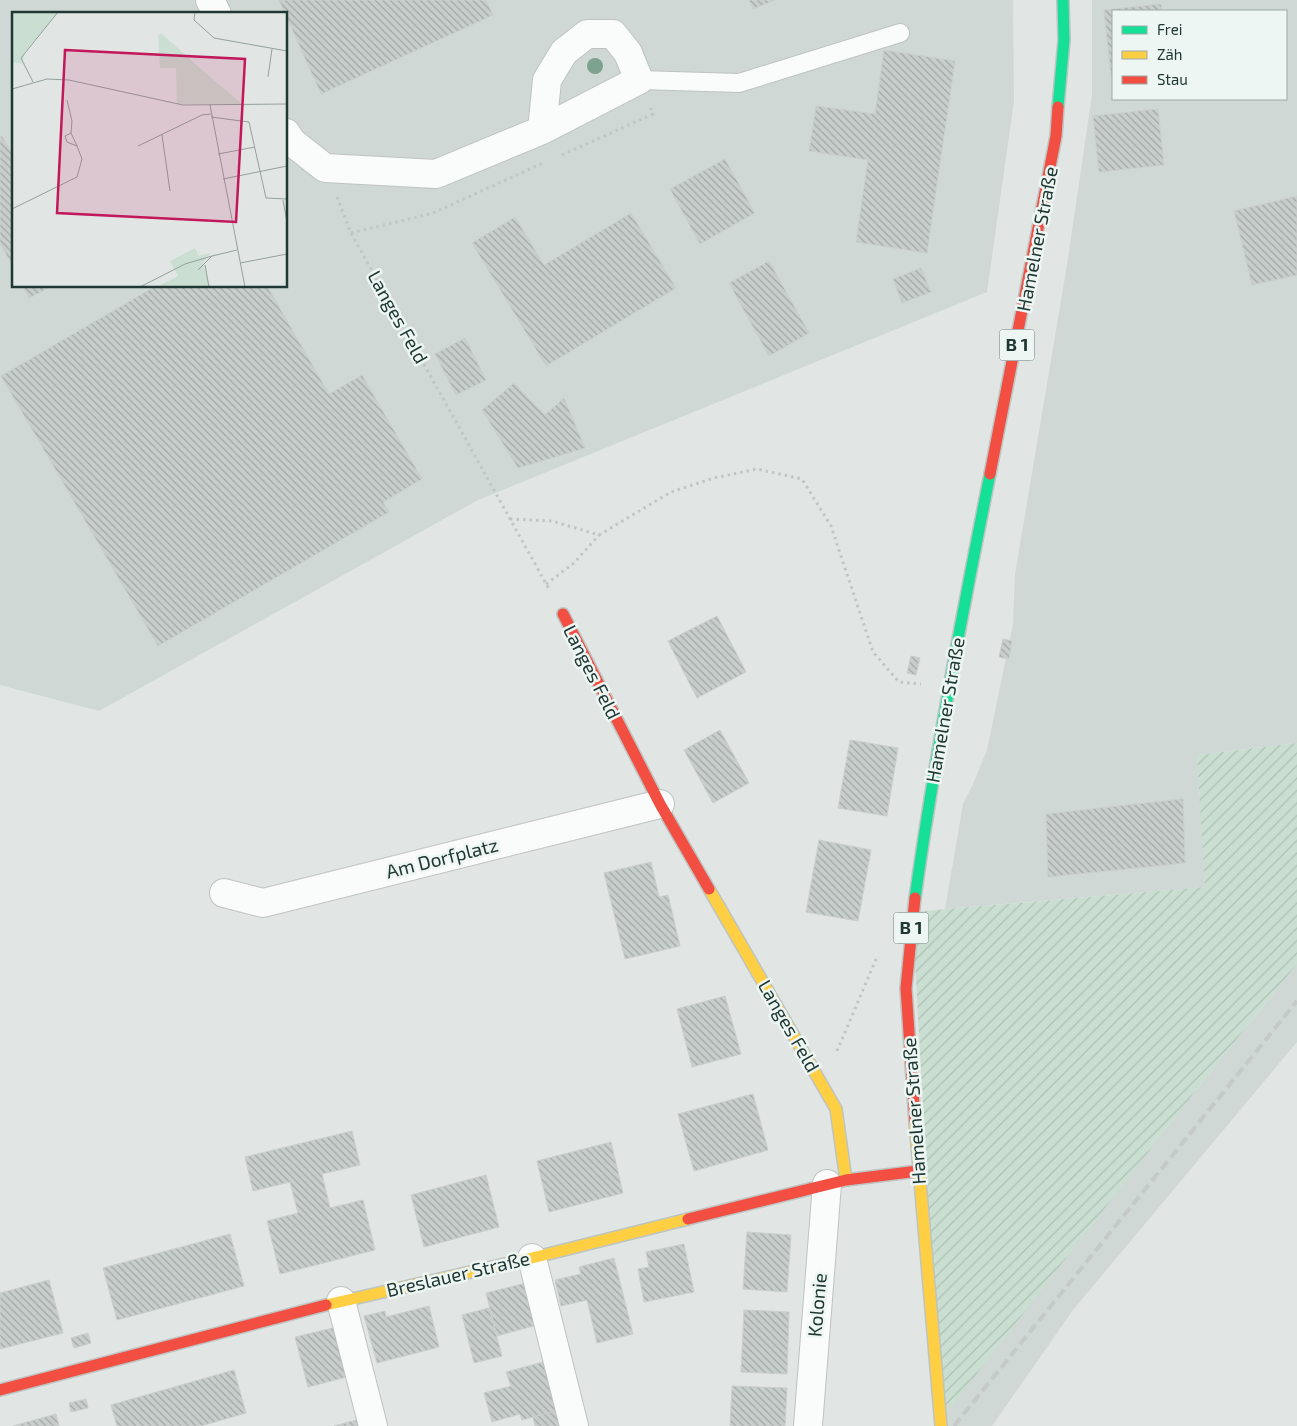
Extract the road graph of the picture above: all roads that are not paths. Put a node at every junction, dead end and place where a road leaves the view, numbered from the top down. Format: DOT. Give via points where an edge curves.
graph roads {
  1 [pos="210,0"];
  2 [pos="1063,0"];
  3 [pos="216,12"];
  4 [pos="900,32"];
  5 [pos="639,80"];
  6 [pos="542,130"];
  7 [pos="288,136"];
  8 [pos="563,614"];
  9 [pos="660,804"];
  10 [pos="224,893"];
  11 [pos="918,1171"];
  12 [pos="836,1182"];
  13 [pos="532,1258"];
  14 [pos="341,1301"];
  15 [pos="0,1390"];
  16 [pos="373,1426"];
  17 [pos="574,1426"];
  18 [pos="808,1426"];
  19 [pos="941,1426"];
  1 -- 3 [label="street"];
  2 -- 11 [label="street, Hamelner Straße / B 1" via="1064,40 1056,136 949,687 912,912 906,988"];
  4 -- 5 [label="lane" via="739,83"];
  5 -- 6 [label="street"];
  5 -- 6 [label="street" via="628,53 613,34 587,34 564,52 547,80"];
  6 -- 7 [label="street" via="436,174 325,168"];
  8 -- 9 [label="street, Langes Feld"];
  9 -- 10 [label="street, Am Dorfplatz" via="263,903"];
  9 -- 12 [label="street, Langes Feld" via="836,1109"];
  11 -- 12 [label="street, Breslauer Straße"];
  11 -- 19 [label="street, Hamelner Straße / B 1"];
  12 -- 13 [label="street, Breslauer Straße"];
  12 -- 18 [label="street, Kolonie"];
  13 -- 14 [label="street, Breslauer Straße"];
  13 -- 17 [label="street"];
  14 -- 15 [label="street, Breslauer Straße"];
  14 -- 16 [label="street"];
}
